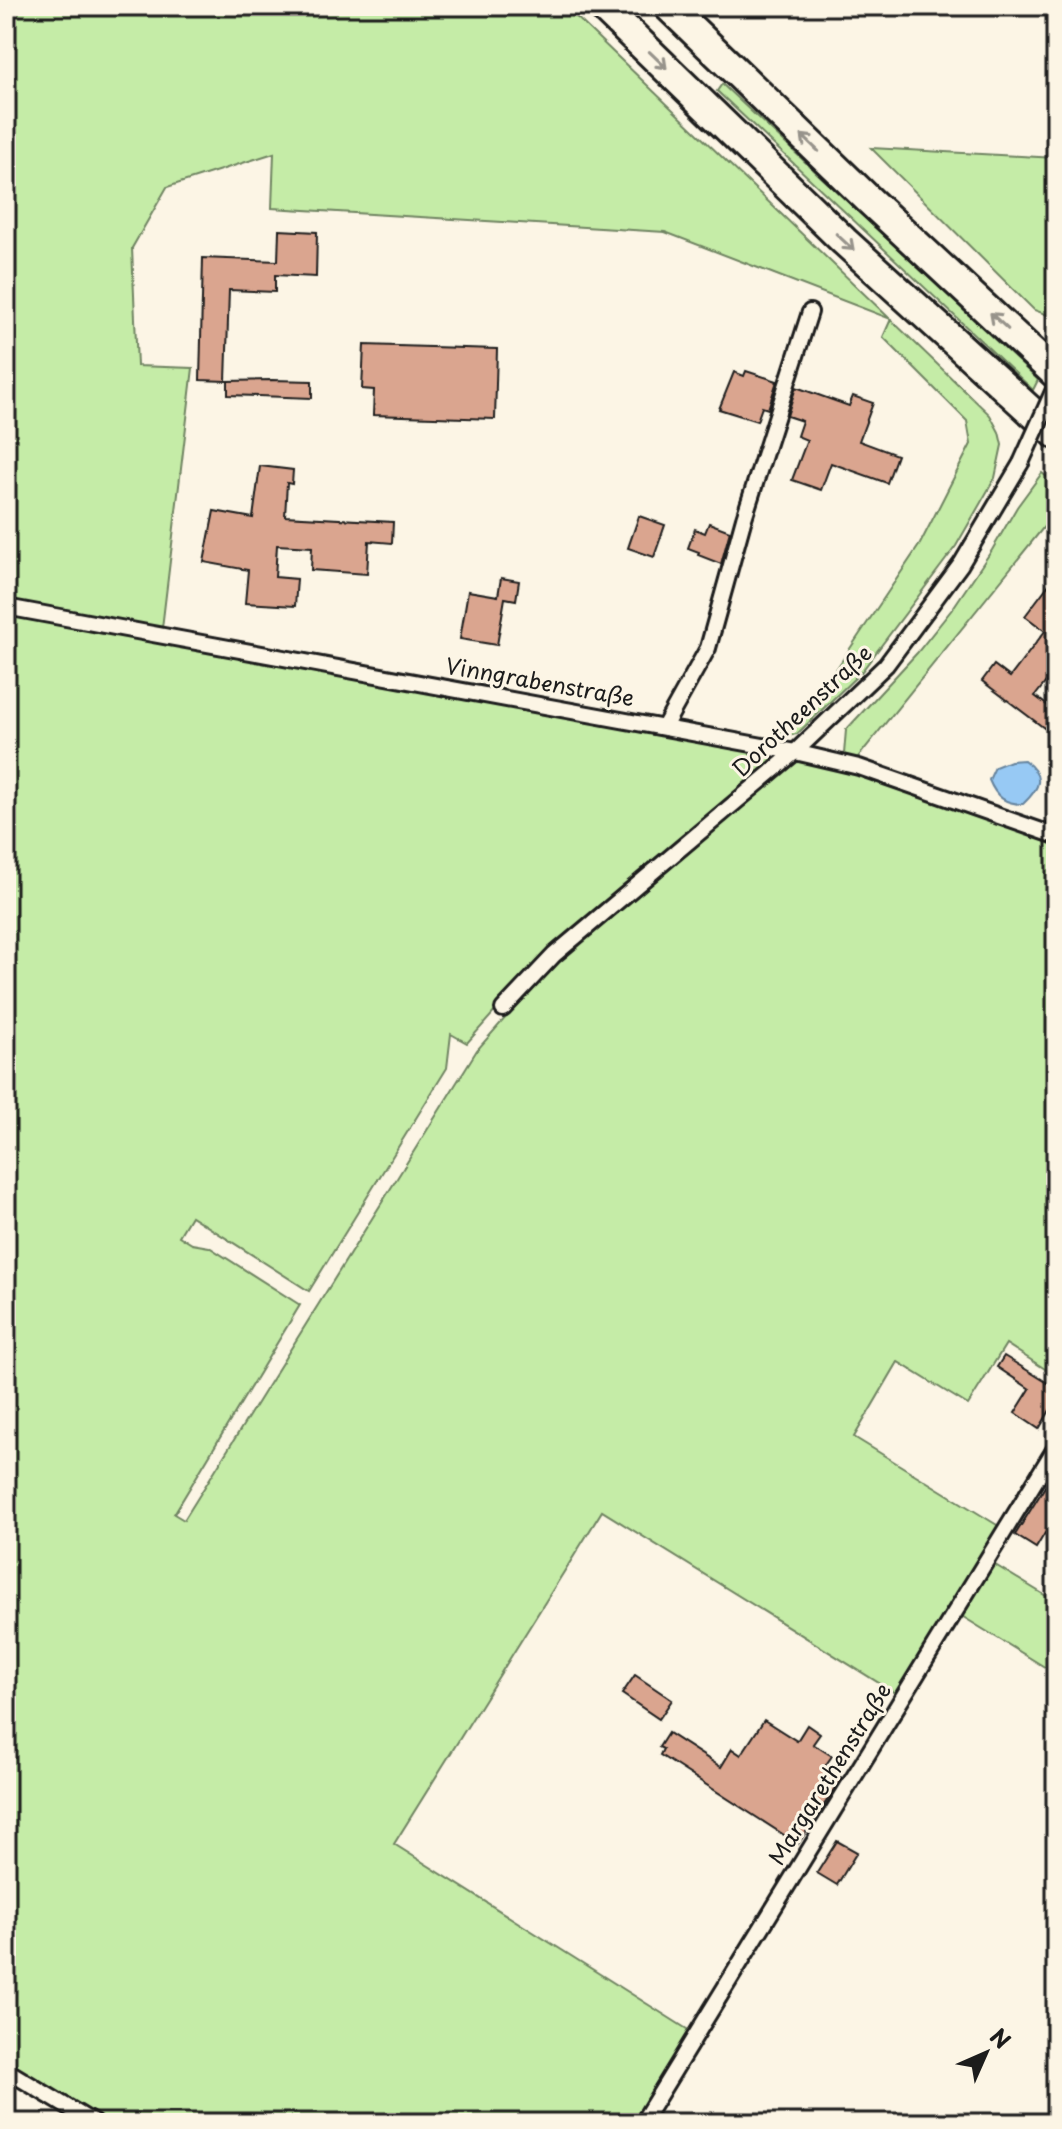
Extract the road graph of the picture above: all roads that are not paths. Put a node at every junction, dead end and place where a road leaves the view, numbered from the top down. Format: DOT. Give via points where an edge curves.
graph roads {
  1 [pos="602,6"];
  2 [pos="668,6"];
  3 [pos="810,312"];
  4 [pos="1056,374"];
  5 [pos="1056,385"];
  6 [pos="1056,434"];
  7 [pos="6,607"];
  8 [pos="664,727"];
  9 [pos="795,752"];
  10 [pos="1056,836"];
  11 [pos="503,1009"];
  12 [pos="1056,1447"];
  13 [pos="6,2070"];
  14 [pos="94,2123"];
  15 [pos="642,2123"];
  1 -- 6 [label="highway, one-way" via="844,241"];
  4 -- 2 [label="highway, one-way"];
  3 -- 8 [label="street" via="708,648"];
  5 -- 9 [label="street, Dorotheenstraße, bridge" via="1021,463 961,564 886,665"];
  7 -- 8 [label="street, Vinngrabenstraße"];
  8 -- 9 [label="street, Vinngrabenstraße"];
  9 -- 10 [label="street, Vinngrabenstraße" via="859,767"];
  9 -- 11 [label="street, Dorotheenstraße" via="554,955"];
  12 -- 15 [label="street, Margarethenstraße"];
  13 -- 14 [label="street"];
}
